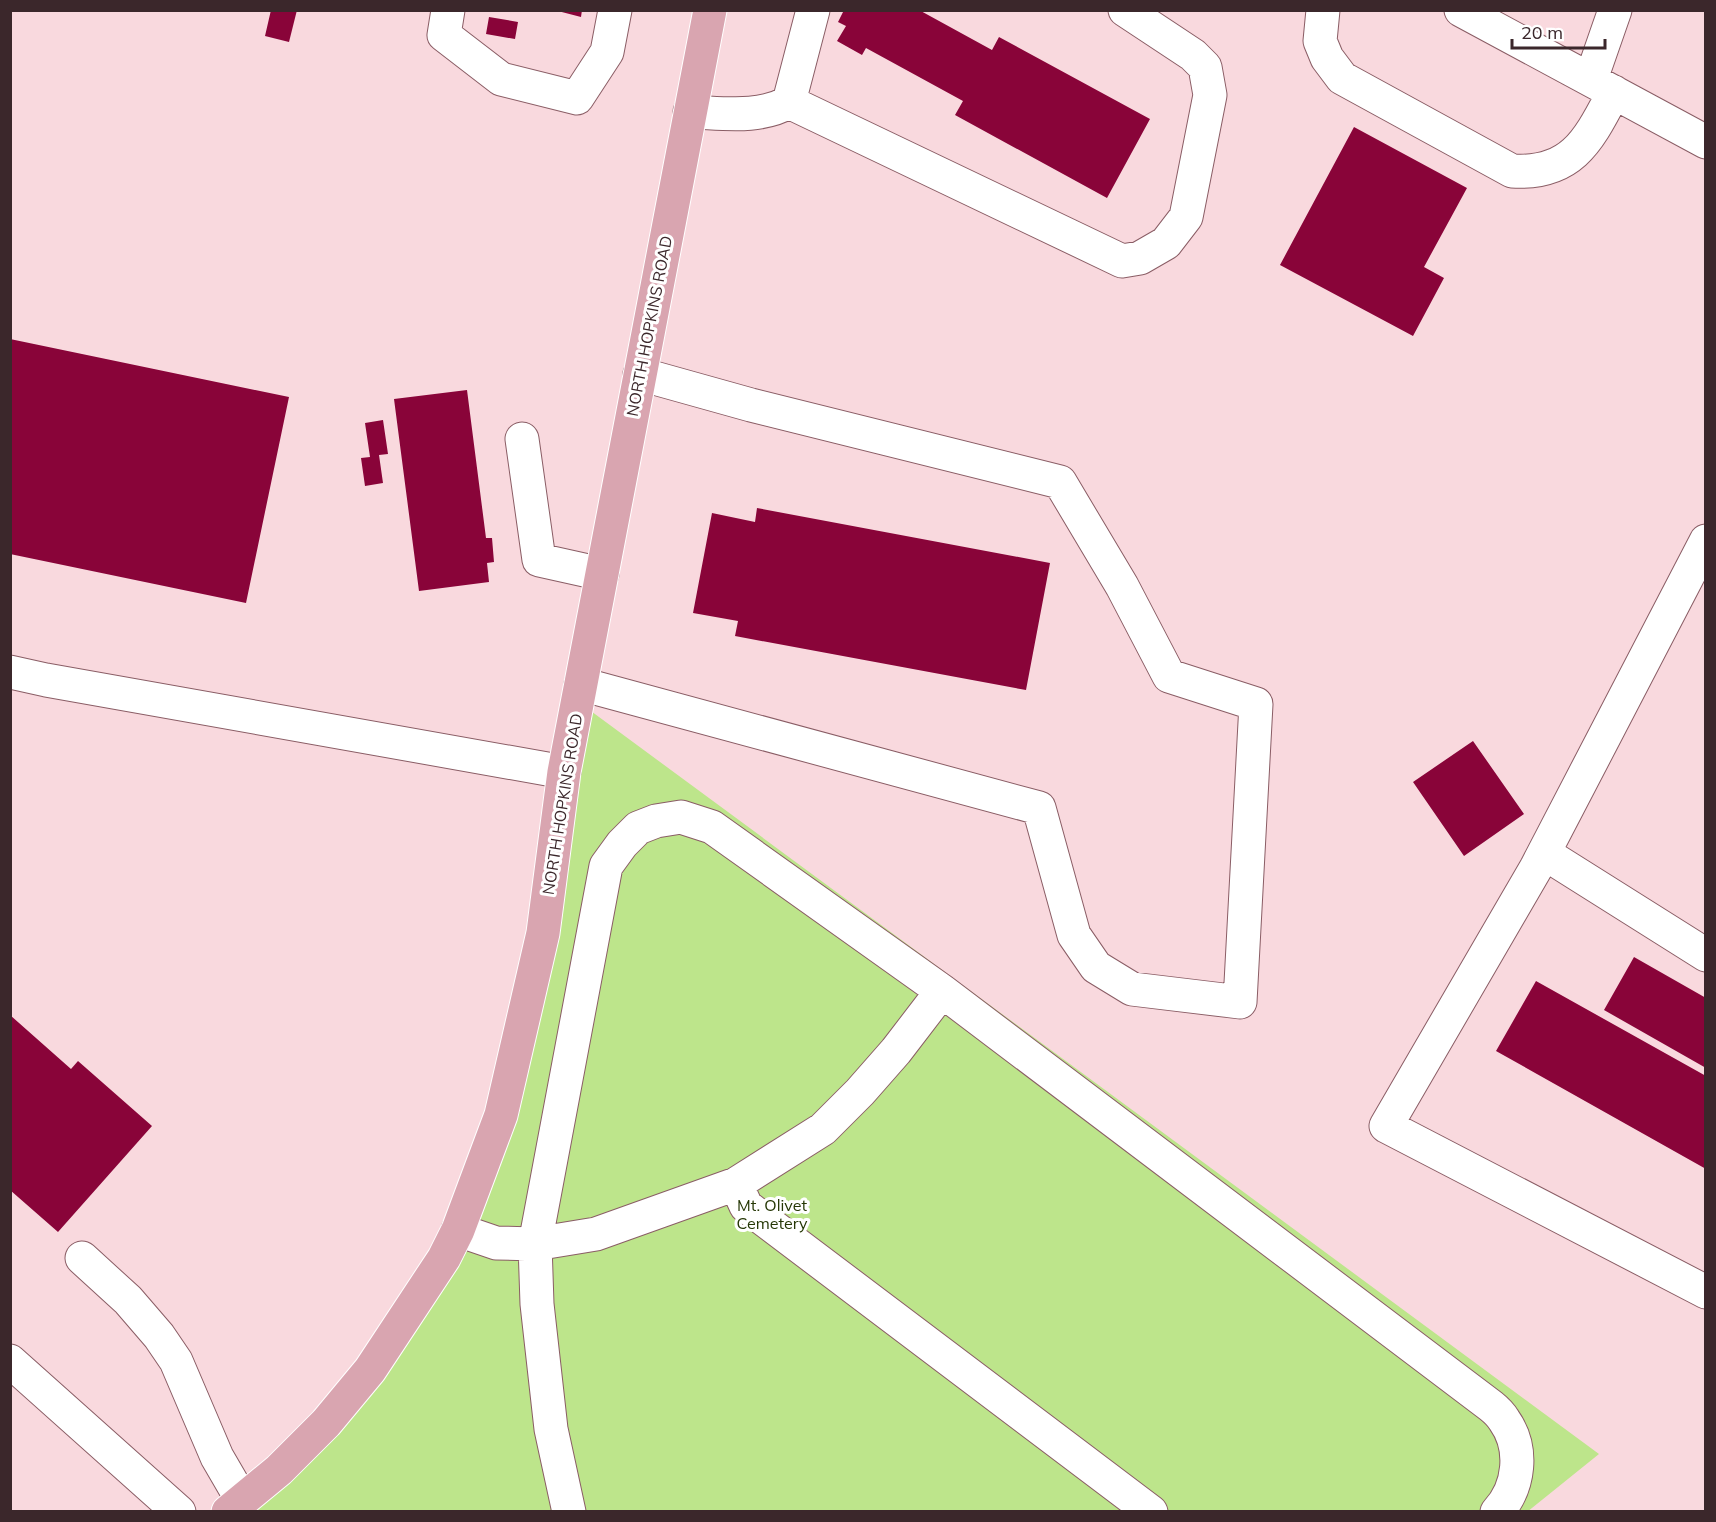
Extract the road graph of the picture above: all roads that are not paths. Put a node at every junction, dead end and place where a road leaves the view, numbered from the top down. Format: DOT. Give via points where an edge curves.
graph roads {
  1 [pos="448,10"];
  2 [pos="615,10"];
  3 [pos="710,10"];
  4 [pos="813,10"];
  5 [pos="1125,10"];
  6 [pos="1323,10"];
  7 [pos="1461,10"];
  8 [pos="1615,10"];
  9 [pos="1506,21"];
  10 [pos="1602,86"];
  11 [pos="789,102"];
  12 [pos="690,112"];
  13 [pos="1706,142"];
  14 [pos="640,374"];
  15 [pos="522,439"];
  16 [pos="1706,542"];
  17 [pos="602,573"];
  18 [pos="10,672"];
  19 [pos="581,684"];
  20 [pos="564,772"];
  21 [pos="1544,853"];
  22 [pos="1706,955"];
  23 [pos="942,991"];
  24 [pos="736,1184"];
  25 [pos="458,1230"];
  26 [pos="535,1244"];
  27 [pos="82,1258"];
  28 [pos="1706,1292"];
  29 [pos="10,1361"];
  30 [pos="235,1506"];
  31 [pos="179,1512"];
  32 [pos="569,1512"];
  33 [pos="1151,1512"];
  34 [pos="1497,1512"];
  1 -- 2 [label="street" via="444,35 501,79 577,98 607,52"];
  3 -- 12 [label="main road, NORTH HOPKINS ROAD"];
  4 -- 11 [label="street"];
  5 -- 11 [label="street" via="1205,66 1210,95 1186,217 1166,243 1140,258 1122,261"];
  6 -- 10 [label="street" via="1320,41 1342,78 1512,171 1533,173 1552,168 1571,156 1592,135"];
  7 -- 9 [label="street"];
  8 -- 10 [label="street"];
  9 -- 10 [label="street"];
  10 -- 13 [label="street"];
  11 -- 12 [label="street" via="774,111 747,114"];
  12 -- 14 [label="main road, NORTH HOPKINS ROAD"];
  14 -- 17 [label="main road, NORTH HOPKINS ROAD"];
  14 -- 19 [label="street" via="1060,482 1122,586 1169,676 1256,704 1240,1002 1132,989 1096,967 1074,934 1039,808"];
  15 -- 17 [label="street" via="539,560"];
  16 -- 21 [label="street"];
  17 -- 19 [label="main road, NORTH HOPKINS ROAD"];
  18 -- 20 [label="street"];
  19 -- 20 [label="main road, NORTH HOPKINS ROAD"];
  20 -- 25 [label="main road, NORTH HOPKINS ROAD" via="543,933 530,992 501,1115"];
  21 -- 22 [label="street"];
  21 -- 28 [label="street" via="1386,1126"];
  23 -- 24 [label="street" via="867,1084 823,1129"];
  23 -- 26 [label="street" via="712,827 681,817 638,828 606,866"];
  23 -- 34 [label="street" via="1491,1406 1509,1429 1518,1468 1512,1492"];
  24 -- 26 [label="street" via="596,1233"];
  24 -- 33 [label="street" via="746,1206"];
  25 -- 26 [label="street" via="496,1243"];
  25 -- 30 [label="main road, NORTH HOPKINS ROAD" via="444,1258 370,1370 326,1423 279,1470"];
  26 -- 32 [label="street" via="537,1304 551,1429"];
  27 -- 30 [label="street" via="128,1300 176,1361"];
  29 -- 31 [label="street"];
}
